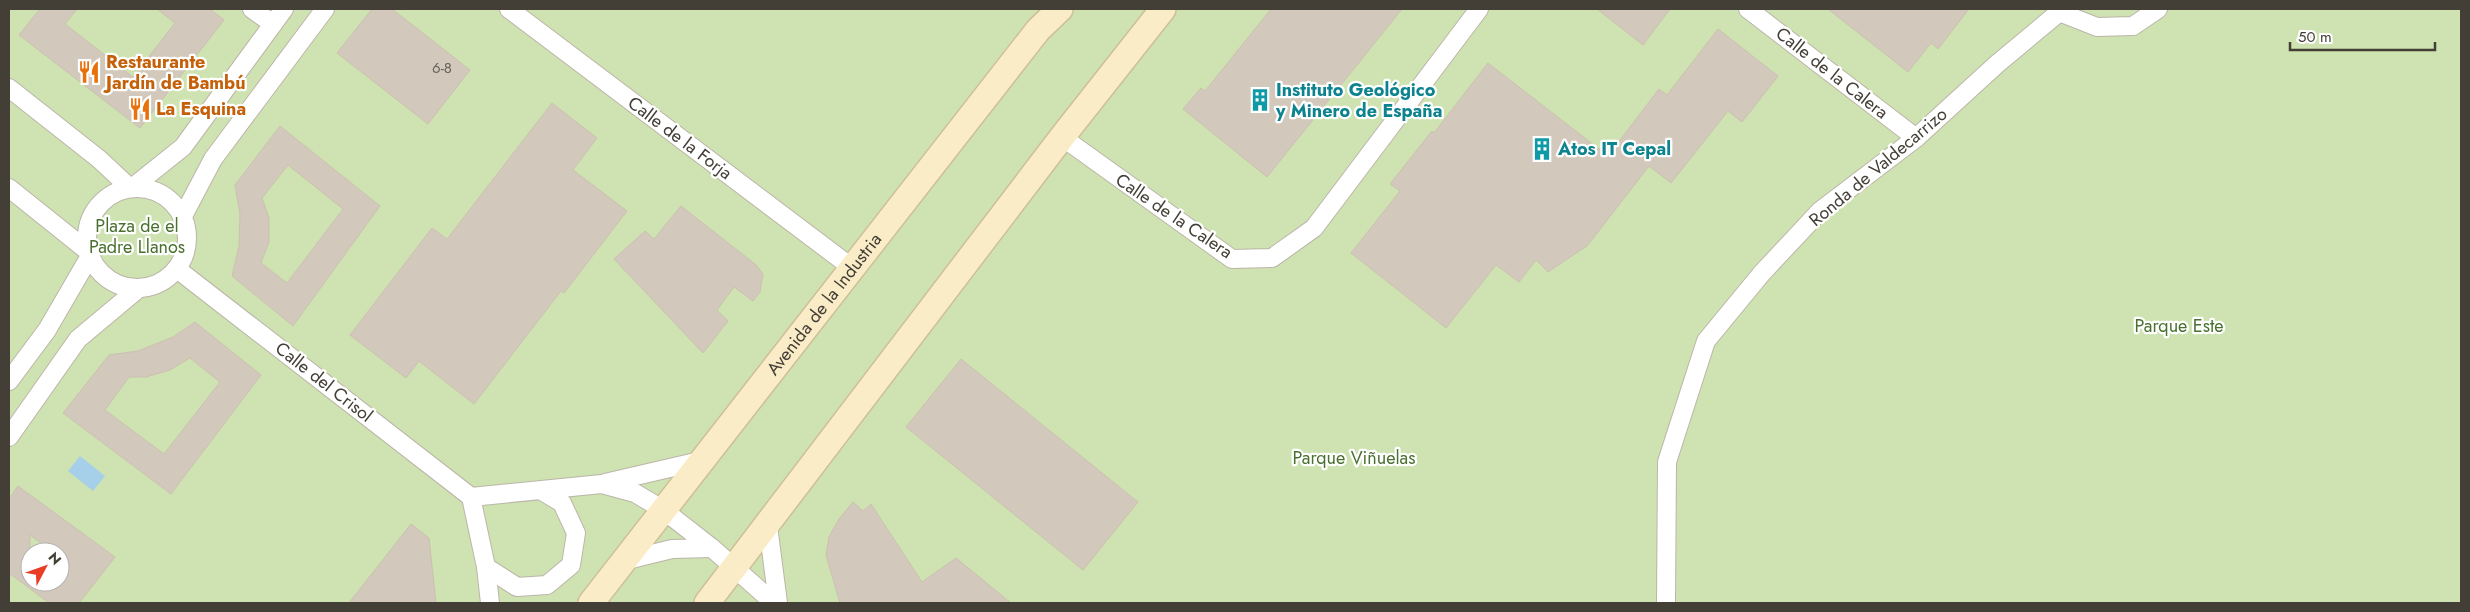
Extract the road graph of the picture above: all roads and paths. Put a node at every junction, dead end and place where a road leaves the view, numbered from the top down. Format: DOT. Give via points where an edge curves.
graph roads {
  1 [pos="252,9"];
  2 [pos="284,9"];
  3 [pos="326,9"];
  4 [pos="509,9"];
  5 [pos="1060,9"];
  6 [pos="1163,9"];
  7 [pos="1479,9"];
  8 [pos="1748,9"];
  9 [pos="2158,9"];
  10 [pos="2060,10"];
  11 [pos="273,24"];
  12 [pos="9,88"];
  13 [pos="1062,137"];
  14 [pos="1916,138"];
  15 [pos="9,188"];
  16 [pos="132,188"];
  17 [pos="183,216"];
  18 [pos="90,254"];
  19 [pos="851,267"];
  20 [pos="177,269"];
  21 [pos="139,288"];
  22 [pos="9,381"];
  23 [pos="9,437"];
  24 [pos="700,461"];
  25 [pos="602,484"];
  26 [pos="542,490"];
  27 [pos="470,497"];
  28 [pos="662,509"];
  29 [pos="768,526"];
  30 [pos="712,548"];
  31 [pos="623,561"];
  32 [pos="486,567"];
  33 [pos="734,569"];
  34 [pos="490,603"];
  35 [pos="591,603"];
  36 [pos="708,603"];
  37 [pos="774,603"];
  38 [pos="778,603"];
  39 [pos="1666,603"];
  1 -- 11 [label="street"];
  2 -- 11 [label="street"];
  3 -- 17 [label="street" via="213,159"];
  4 -- 19 [label="street, Calle de la Forja"];
  5 -- 19 [label="street, Avenida de la Industria" via="1038,30"];
  6 -- 13 [label="street"];
  7 -- 13 [label="street, Calle de la Calera" via="1314,228 1272,258 1232,259"];
  8 -- 14 [label="street, Calle de la Calera"];
  9 -- 10 [label="street" via="2133,26 2097,27"];
  10 -- 14 [label="street, Ronda de Valdecarrizo"];
  11 -- 16 [label="street" via="183,147"];
  12 -- 16 [label="street"];
  13 -- 29 [label="street"];
  14 -- 39 [label="street, Ronda de Valdecarrizo" via="1820,211 1762,273 1706,341 1667,462"];
  15 -- 18 [label="street"];
  16 -- 17 [label="street" via="157,191 168,197"];
  16 -- 18 [label="street" via="115,192 100,203 92,215 87,228"];
  17 -- 20 [label="street" via="188,243"];
  18 -- 21 [label="street" via="104,276 127,287"];
  18 -- 22 [label="street" via="47,330"];
  19 -- 24 [label="street, Avenida de la Industria"];
  20 -- 21 [label="street" via="154,286"];
  20 -- 27 [label="street, Calle del Crisol"];
  21 -- 23 [label="street" via="78,339"];
  24 -- 25 [label="street"];
  24 -- 28 [label="street, Avenida de la Industria"];
  25 -- 26 [label="street"];
  25 -- 28 [label="street" via="635,493"];
  26 -- 27 [label="street"];
  26 -- 32 [label="street" via="562,502 576,533 571,565 547,585 517,587"];
  27 -- 32 [label="street"];
  28 -- 30 [label="street"];
  28 -- 31 [label="street, Avenida de la Industria"];
  29 -- 33 [label="street"];
  29 -- 38 [label="street"];
  30 -- 31 [label="street" via="672,549"];
  30 -- 33 [label="street"];
  31 -- 35 [label="street, Avenida de la Industria"];
  32 -- 34 [label="street"];
  33 -- 36 [label="street"];
  33 -- 37 [label="street"];
}
